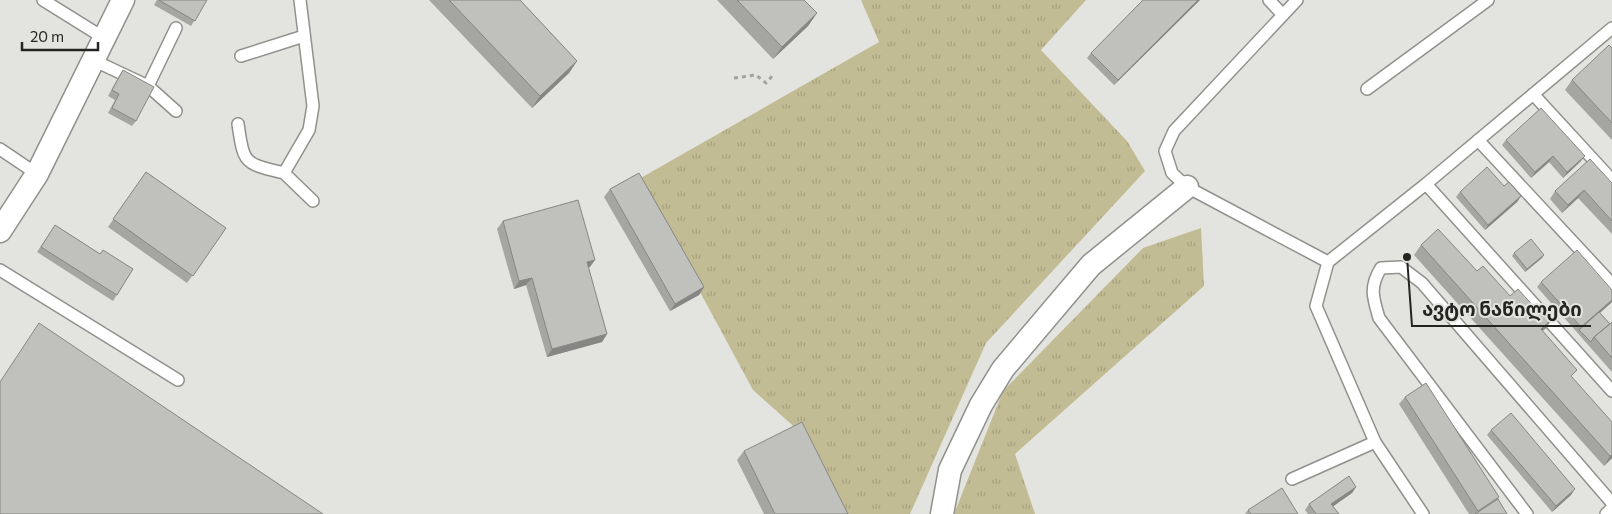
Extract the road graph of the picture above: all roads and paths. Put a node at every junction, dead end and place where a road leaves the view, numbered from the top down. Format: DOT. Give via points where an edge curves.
graph roads {
  1 [pos="43,0"];
  2 [pos="123,0"];
  3 [pos="300,0"];
  4 [pos="1269,0"];
  5 [pos="1298,0"];
  6 [pos="1488,0"];
  7 [pos="1283,15"];
  8 [pos="176,28"];
  9 [pos="1612,28"];
  10 [pos="304,36"];
  11 [pos="1601,37"];
  12 [pos="104,38"];
  13 [pos="1612,49"];
  14 [pos="241,56"];
  15 [pos="93,60"];
  16 [pos="774,74"];
  17 [pos="734,78"];
  18 [pos="148,86"];
  19 [pos="1367,89"];
  20 [pos="1533,94"];
  21 [pos="176,110"];
  22 [pos="238,124"];
  23 [pos="1478,140"];
  24 [pos="0,148"];
  25 [pos="284,173"];
  26 [pos="37,174"];
  27 [pos="1612,180"];
  28 [pos="1426,184"];
  29 [pos="1187,187"];
  30 [pos="312,201"];
  31 [pos="0,230"];
  32 [pos="1328,262"];
  33 [pos="0,270"];
  34 [pos="1612,284"];
  35 [pos="178,380"];
  36 [pos="1612,391"];
  37 [pos="1375,442"];
  38 [pos="1292,479"];
  39 [pos="1612,503"];
  40 [pos="1612,508"];
  41 [pos="942,514"];
  42 [pos="1423,514"];
  43 [pos="1527,514"];
  44 [pos="1606,514"];
  1 -- 12 [label="lane"];
  2 -- 12 [label="street"];
  3 -- 10 [label="lane"];
  4 -- 7 [label="lane"];
  5 -- 7 [label="lane"];
  6 -- 19 [label="lane"];
  7 -- 29 [label="lane" via="1174,131 1165,151 1172,173"];
  8 -- 18 [label="lane"];
  9 -- 11 [label="lane"];
  10 -- 14 [label="lane"];
  10 -- 25 [label="lane" via="312,106 309,130"];
  11 -- 13 [label="lane"];
  11 -- 20 [label="lane"];
  12 -- 15 [label="street"];
  15 -- 18 [label="lane"];
  15 -- 26 [label="street"];
  16 -- 17 [label="path" via="766,83 756,75"];
  18 -- 21 [label="lane"];
  20 -- 23 [label="lane"];
  20 -- 27 [label="lane"];
  22 -- 25 [label="lane" via="242,154 246,160"];
  23 -- 28 [label="lane"];
  23 -- 34 [label="lane"];
  24 -- 26 [label="lane"];
  25 -- 30 [label="lane"];
  26 -- 31 [label="street"];
  28 -- 32 [label="lane"];
  28 -- 36 [label="lane"];
  29 -- 32 [label="lane"];
  29 -- 41 [label="street" via="1091,264 1003,369 981,405 950,470"];
  32 -- 37 [label="lane" via="1316,306"];
  33 -- 35 [label="lane"];
  37 -- 38 [label="lane"];
  37 -- 42 [label="lane"];
  39 -- 43 [label="lane" via="1422,283 1401,267 1381,268 1373,281 1374,300 1380,318"];
  40 -- 44 [label="lane"];
}
